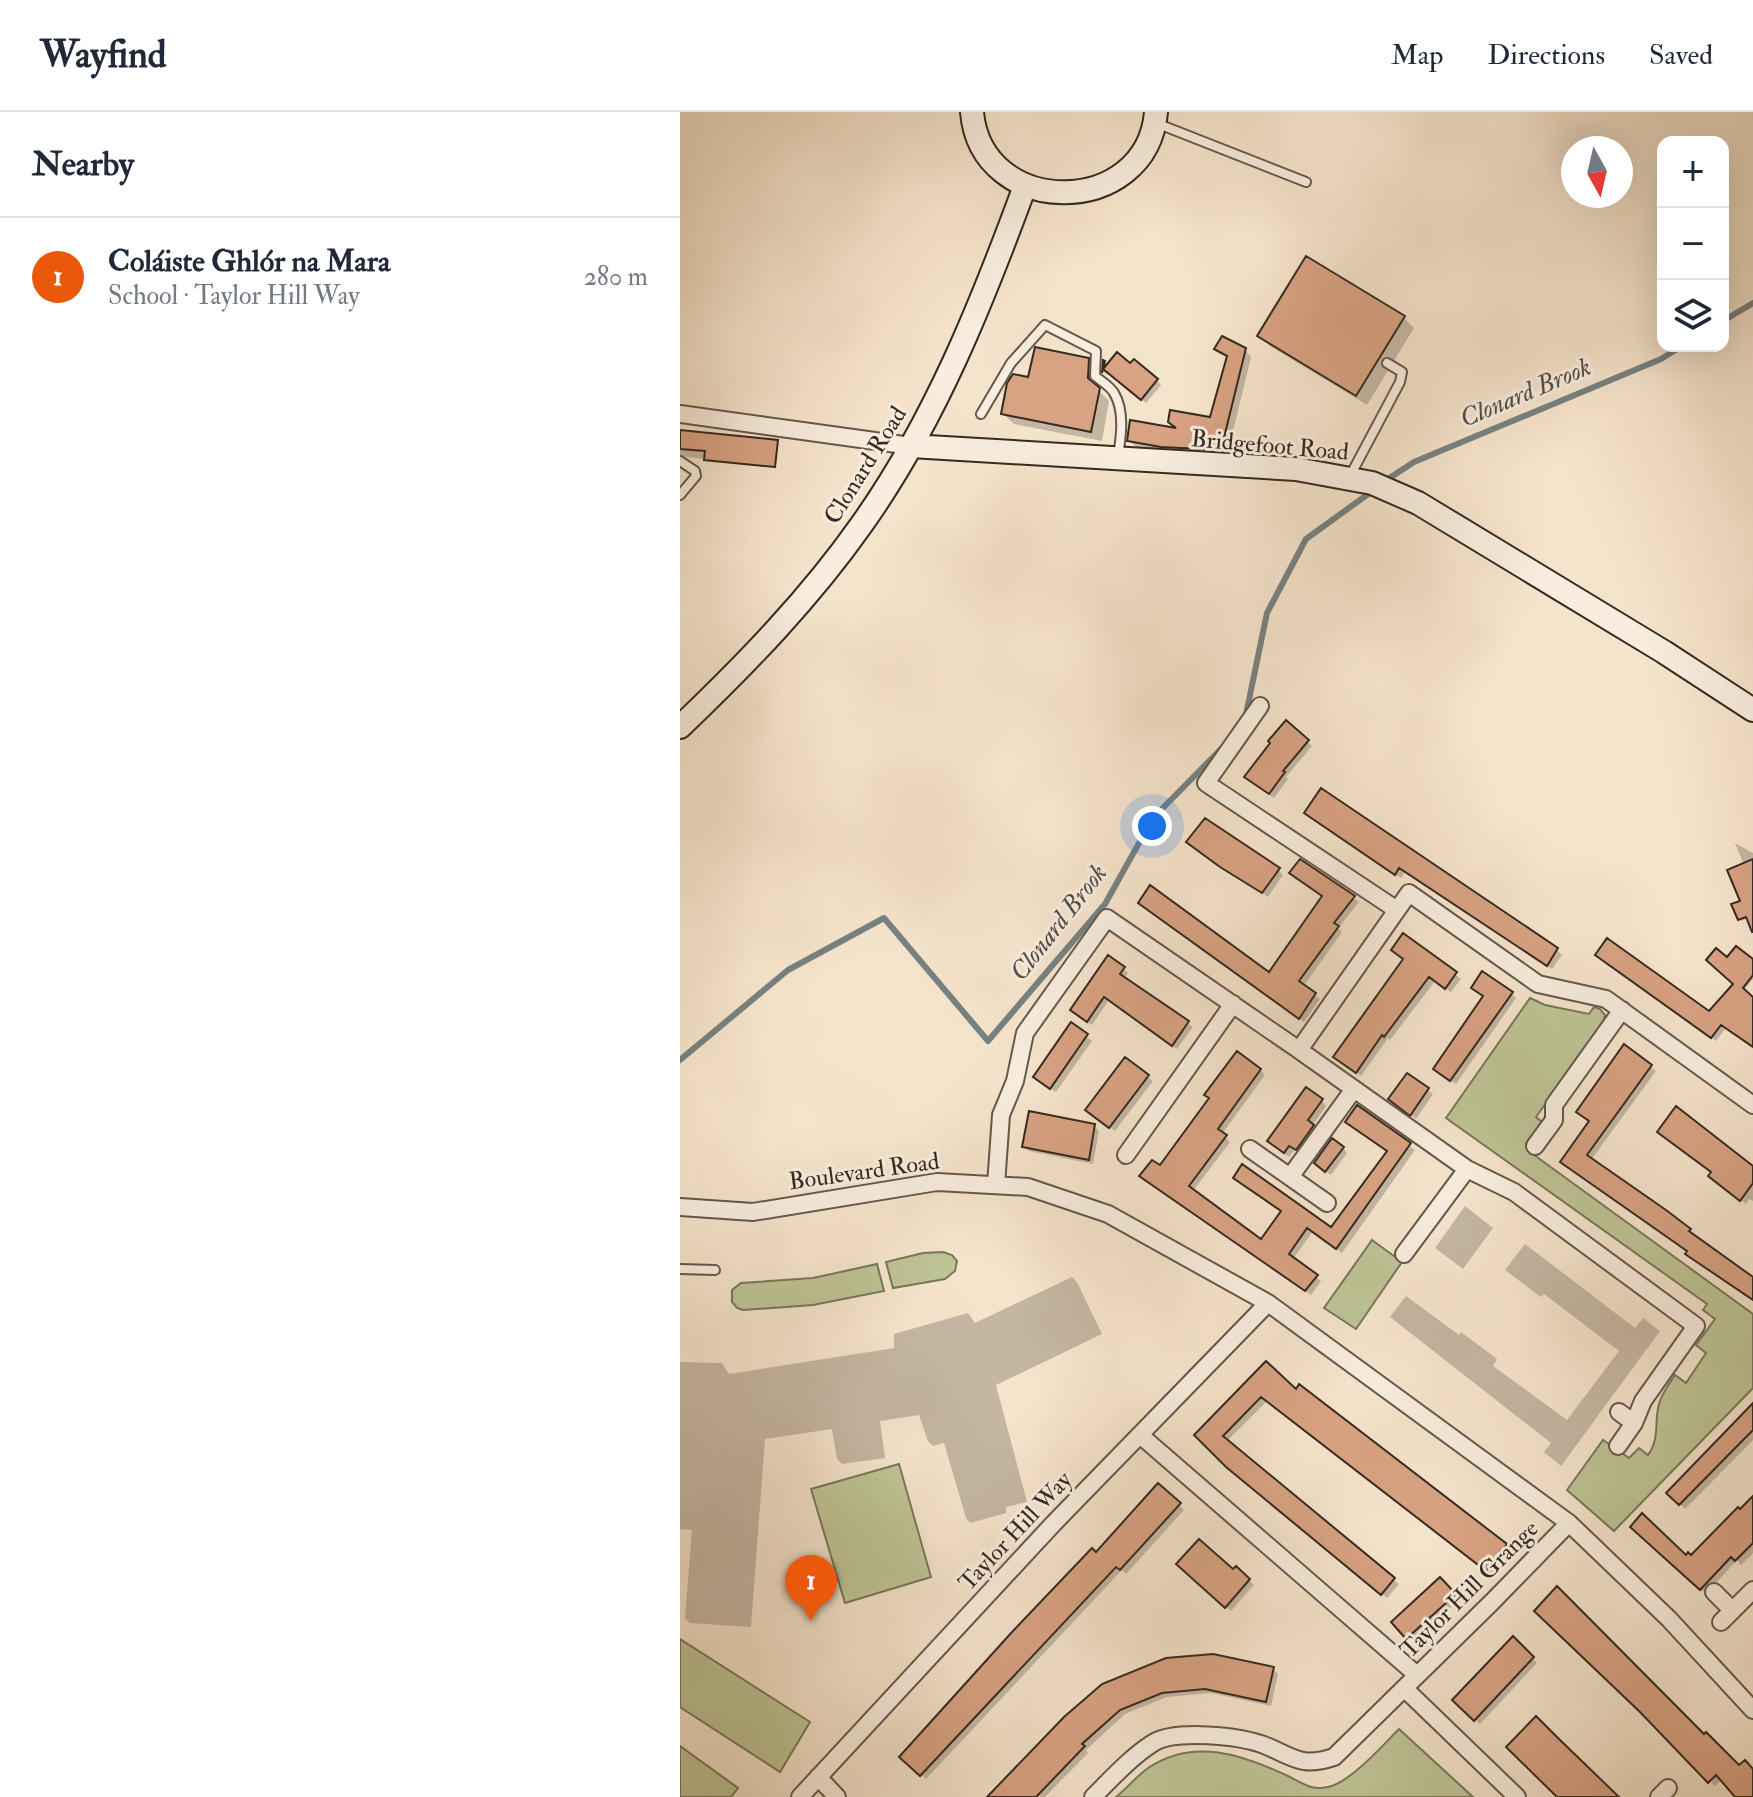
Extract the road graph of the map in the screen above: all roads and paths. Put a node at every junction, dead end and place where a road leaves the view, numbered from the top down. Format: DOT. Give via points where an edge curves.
graph roads {
  1 [pos="971,114"];
  2 [pos="1156,117"];
  3 [pos="1306,182"];
  4 [pos="1025,186"];
  5 [pos="1387,363"];
  6 [pos="680,414"];
  7 [pos="981,414"];
  8 [pos="911,446"];
  9 [pos="1118,460"];
  10 [pos="680,461"];
  11 [pos="1349,477"];
  12 [pos="680,495"];
  13 [pos="1260,706"];
  14 [pos="1753,710"];
  15 [pos="680,727"];
  16 [pos="1397,910"];
  17 [pos="1233,1004"];
  18 [pos="1622,1010"];
  19 [pos="1299,1050"];
  20 [pos="1354,1089"];
  21 [pos="1753,1105"];
  22 [pos="1535,1146"];
  23 [pos="1250,1149"];
  24 [pos="1126,1155"];
  25 [pos="1467,1169"];
  26 [pos="1290,1177"];
  27 [pos="996,1185"];
  28 [pos="1327,1203"];
  29 [pos="680,1207"];
  30 [pos="1404,1254"];
  31 [pos="680,1269"];
  32 [pos="715,1270"];
  33 [pos="1268,1303"];
  34 [pos="1619,1412"];
  35 [pos="1634,1423"];
  36 [pos="1140,1435"];
  37 [pos="1618,1446"];
  38 [pos="1569,1523"];
  39 [pos="1753,1590"];
  40 [pos="1714,1592"];
  41 [pos="1417,1675"];
  42 [pos="1404,1688"];
  43 [pos="1753,1710"];
  44 [pos="818,1777"];
  45 [pos="800,1797"];
  46 [pos="837,1797"];
  47 [pos="1093,1797"];
  48 [pos="1516,1797"];
  1 -- 4 [label="main road" via="990,158"];
  2 -- 3 [label="lane"];
  2 -- 4 [label="main road" via="1145,148 1128,170 1105,185 1052,194"];
  4 -- 8 [label="main road, Clonard Road" via="986,292"];
  5 -- 11 [label="lane" via="1402,372 1400,382"];
  6 -- 8 [label="street"];
  7 -- 9 [label="lane" via="1011,363 1045,325 1096,351 1095,376 1113,392 1122,427"];
  8 -- 9 [label="main road, Bridgefoot Road"];
  8 -- 15 [label="main road, Clonard Road" via="819,580"];
  9 -- 11 [label="main road, Bridgefoot Road" via="1296,469"];
  10 -- 12 [label="lane" via="696,476"];
  11 -- 14 [label="main road, Bridgefoot Road" via="1418,503"];
  13 -- 16 [label="street" via="1206,783"];
  16 -- 18 [label="street" via="1409,893 1538,984 1598,996"];
  16 -- 19 [label="street"];
  17 -- 19 [label="street"];
  17 -- 24 [label="street"];
  17 -- 27 [label="street" via="1107,918 1025,1033 1001,1115"];
  18 -- 21 [label="street"];
  18 -- 22 [label="street" via="1554,1105 1554,1120"];
  19 -- 20 [label="street"];
  20 -- 25 [label="street"];
  20 -- 26 [label="street"];
  23 -- 26 [label="street"];
  25 -- 30 [label="street"];
  25 -- 35 [label="street" via="1514,1192 1696,1326 1643,1401"];
  26 -- 28 [label="street"];
  27 -- 29 [label="street, Boulevard Road" via="937,1182 753,1212"];
  27 -- 33 [label="street, Boulevard Road" via="1028,1187 1108,1214"];
  31 -- 32 [label="lane"];
  33 -- 36 [label="street, Taylor Hill Way"];
  33 -- 38 [label="street, Boulevard Road"];
  34 -- 35 [label="street"];
  35 -- 37 [label="street"];
  36 -- 41 [label="street"];
  36 -- 44 [label="street, Taylor Hill Way"];
  38 -- 41 [label="street, Taylor Hill Grange"];
  38 -- 43 [label="street, Boulevard Road"];
  39 -- 40 [label="street" via="1727,1616"];
  41 -- 42 [label="street, Taylor Hill Grange"];
  42 -- 47 [label="street, Taylor Hill Grange" via="1334,1757 1314,1763 1224,1735 1156,1740"];
  42 -- 48 [label="street, Taylor Hill Grange"];
  44 -- 45 [label="street, Taylor Hill Way"];
  44 -- 46 [label="street"];
}
